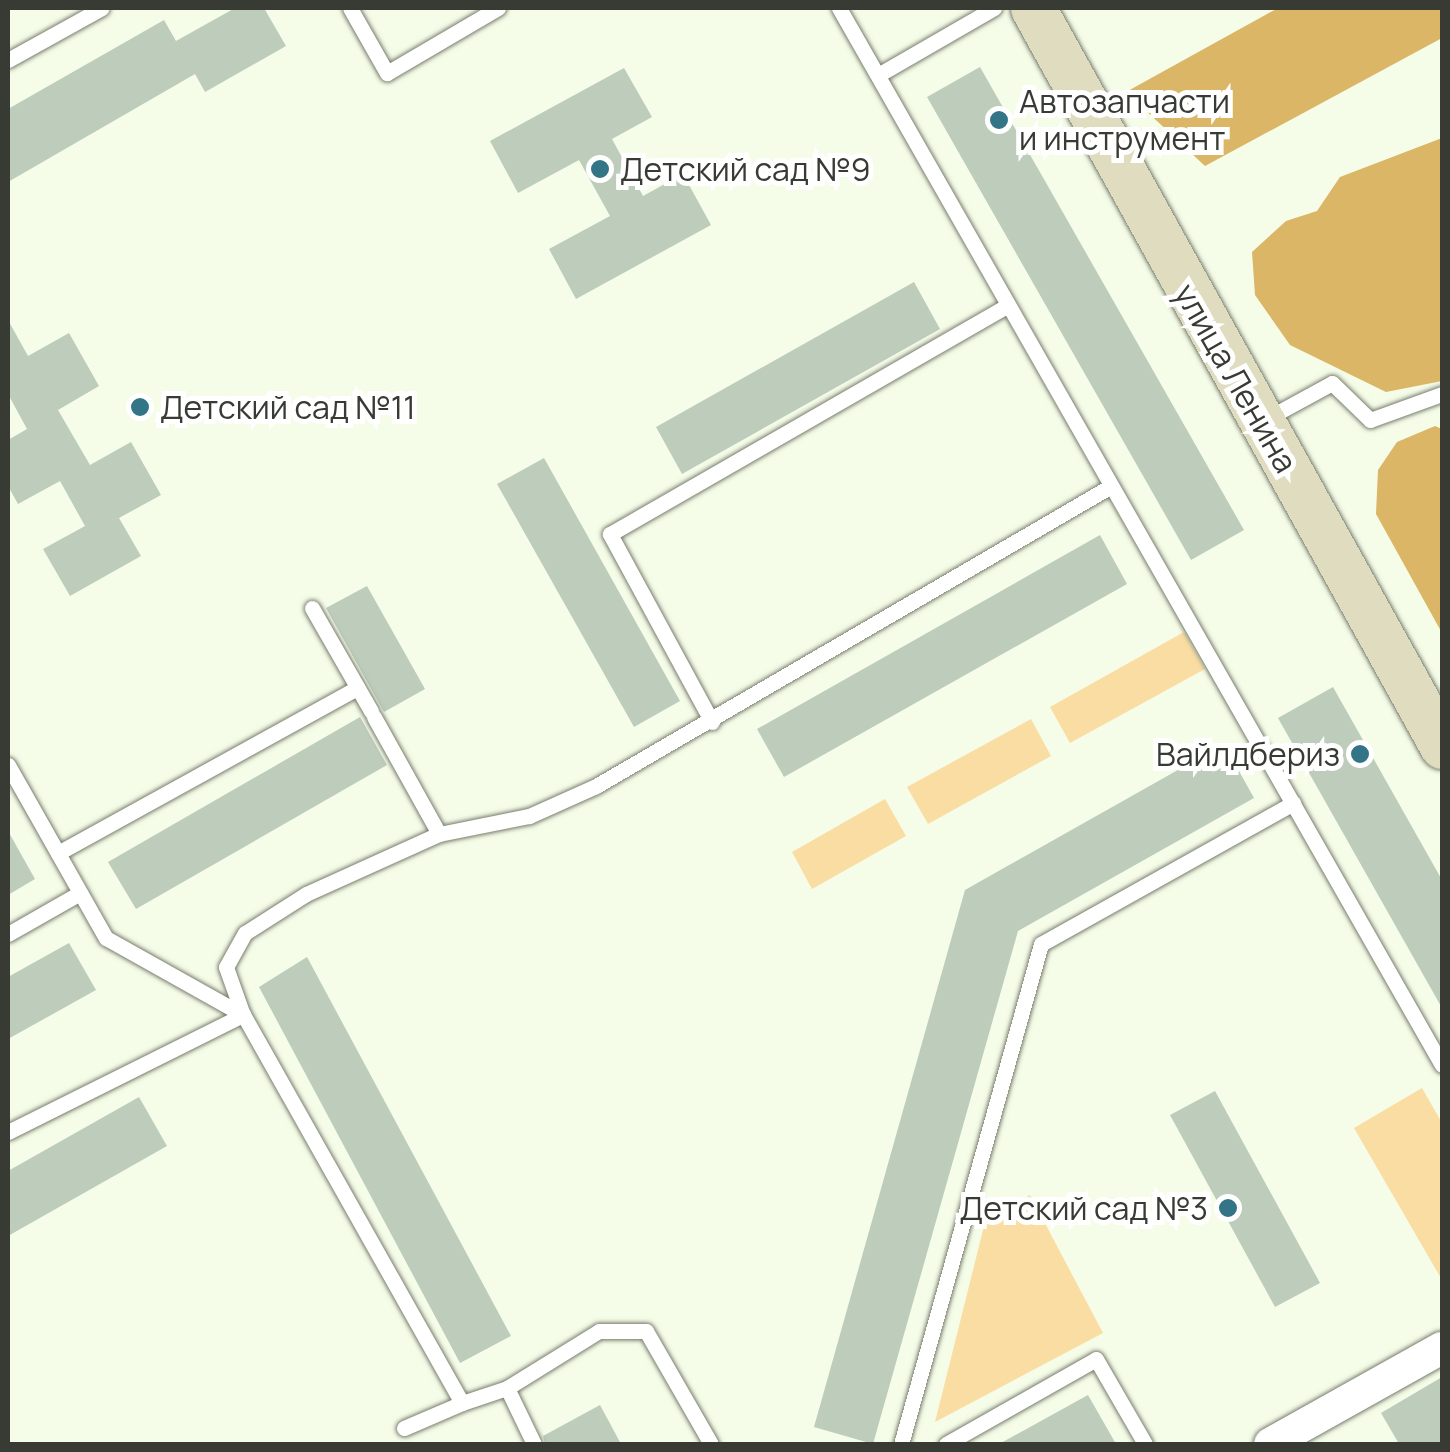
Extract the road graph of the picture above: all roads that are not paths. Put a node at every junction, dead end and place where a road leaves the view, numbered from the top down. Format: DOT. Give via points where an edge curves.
graph roads {
  1 [pos="102,8"];
  2 [pos="350,8"];
  3 [pos="498,8"];
  4 [pos="838,8"];
  5 [pos="994,8"];
  6 [pos="1034,8"];
  7 [pos="8,60"];
  8 [pos="878,75"];
  9 [pos="1008,305"];
  10 [pos="1442,394"];
  11 [pos="1262,421"];
  12 [pos="1111,486"];
  13 [pos="312,608"];
  14 [pos="358,688"];
  15 [pos="712,722"];
  16 [pos="1442,746"];
  17 [pos="8,765"];
  18 [pos="1293,802"];
  19 [pos="439,834"];
  20 [pos="58,853"];
  21 [pos="80,892"];
  22 [pos="8,934"];
  23 [pos="242,1016"];
  24 [pos="1442,1065"];
  25 [pos="8,1132"];
  26 [pos="1442,1348"];
  27 [pos="506,1388"];
  28 [pos="462,1404"];
  29 [pos="404,1428"];
  30 [pos="534,1444"];
  31 [pos="711,1444"];
  32 [pos="901,1444"];
  33 [pos="946,1444"];
  34 [pos="1145,1444"];
  35 [pos="1270,1444"];
  1 -- 7 [label="lane"];
  2 -- 3 [label="lane" via="387,73"];
  4 -- 8 [label="lane"];
  5 -- 8 [label="lane"];
  6 -- 11 [label="main road, улица Ленина"];
  8 -- 9 [label="lane"];
  9 -- 12 [label="lane"];
  9 -- 15 [label="lane" via="610,534"];
  10 -- 11 [label="lane" via="1370,420 1332,383"];
  11 -- 16 [label="main road, улица Ленина"];
  12 -- 15 [label="lane"];
  12 -- 18 [label="lane"];
  13 -- 14 [label="lane"];
  14 -- 19 [label="lane"];
  14 -- 20 [label="lane"];
  15 -- 19 [label="lane" via="529,816"];
  17 -- 20 [label="lane"];
  18 -- 24 [label="lane"];
  18 -- 32 [label="lane" via="1041,944"];
  19 -- 23 [label="lane" via="306,894 245,933 226,968"];
  20 -- 21 [label="lane"];
  21 -- 22 [label="lane"];
  21 -- 23 [label="lane" via="106,938"];
  23 -- 25 [label="lane"];
  23 -- 28 [label="lane"];
  26 -- 35 [label="street"];
  27 -- 28 [label="lane"];
  27 -- 30 [label="lane"];
  27 -- 31 [label="lane" via="599,1331 646,1331"];
  28 -- 29 [label="lane"];
  33 -- 34 [label="lane" via="1096,1359"];
}
